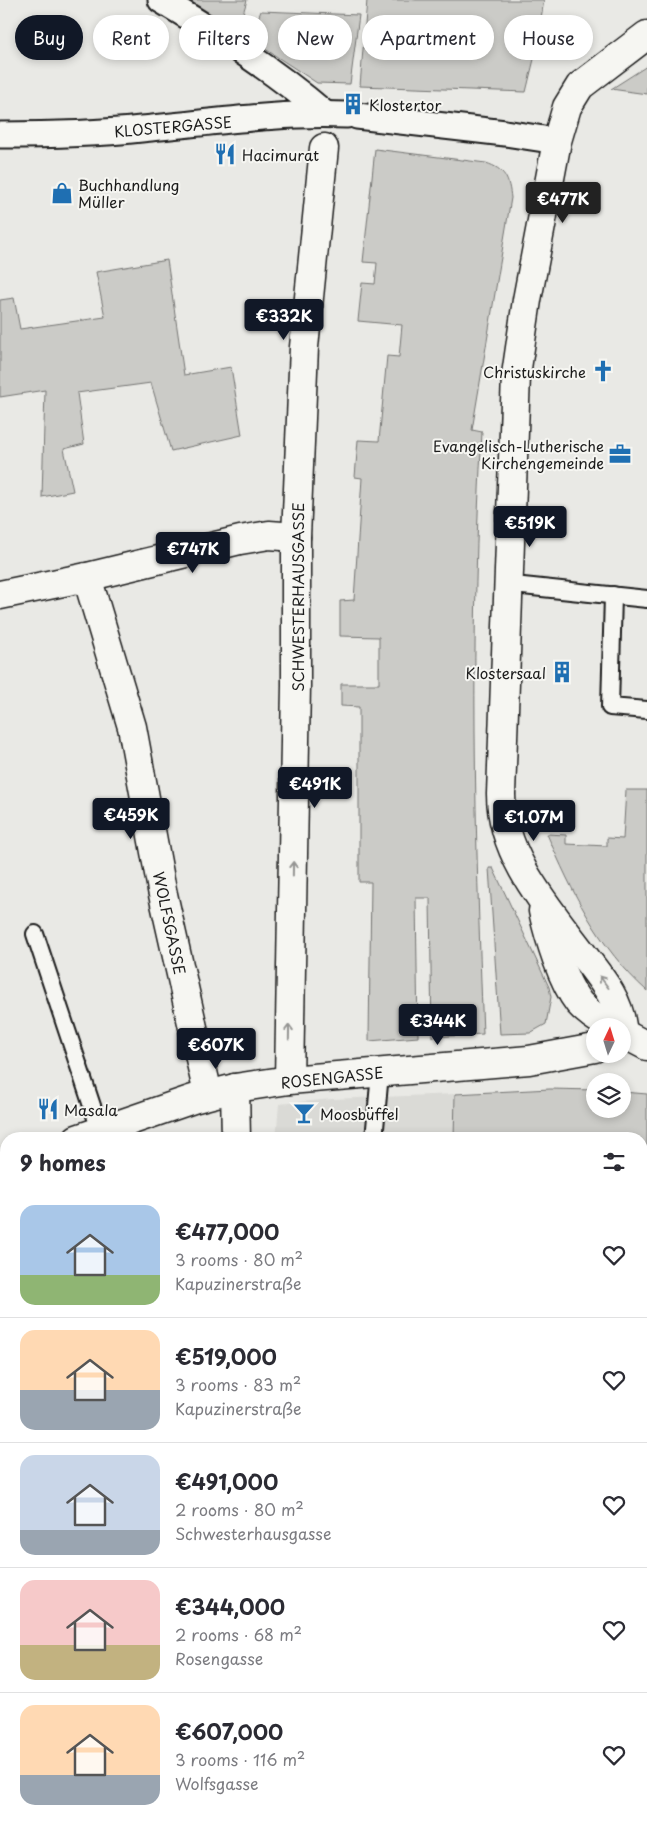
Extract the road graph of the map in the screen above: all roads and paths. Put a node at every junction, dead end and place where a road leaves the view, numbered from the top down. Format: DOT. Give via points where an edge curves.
graph roads {
  1 [pos="161,0"];
  2 [pos="647,35"];
  3 [pos="343,115"];
  4 [pos="0,135"];
  5 [pos="557,141"];
  6 [pos="324,148"];
  7 [pos="296,537"];
  8 [pos="87,577"];
  9 [pos="523,586"];
  10 [pos="0,595"];
  11 [pos="613,595"];
  12 [pos="647,598"];
  13 [pos="647,710"];
  14 [pos="540,898"];
  15 [pos="35,934"];
  16 [pos="598,1018"];
  17 [pos="619,1018"];
  18 [pos="631,1037"];
  19 [pos="647,1046"];
  20 [pos="586,1050"];
  21 [pos="380,1073"];
  22 [pos="289,1080"];
  23 [pos="235,1088"];
  24 [pos="208,1094"];
  25 [pos="87,1132"];
  26 [pos="94,1132"];
  27 [pos="236,1132"];
  28 [pos="375,1132"];
  1 -- 3 [label="street" via="302,94"];
  2 -- 5 [label="street" via="580,86 567,106"];
  3 -- 4 [label="street, KLOSTERGASSE" via="138,130"];
  3 -- 5 [label="street, KLOSTERGASSE" via="505,132"];
  3 -- 6 [label="street, SCHWESTERHAUSGASSE"];
  5 -- 14 [label="street" via="516,375 501,794 504,828"];
  6 -- 7 [label="street, SCHWESTERHAUSGASSE" via="304,347"];
  7 -- 8 [label="street" via="269,535 240,540"];
  22 -- 7 [label="street, SCHWESTERHAUSGASSE, one-way"];
  8 -- 10 [label="street"];
  8 -- 24 [label="street, WOLFSGASSE" via="132,727 162,890"];
  9 -- 11 [label="lane"];
  11 -- 12 [label="lane"];
  11 -- 13 [label="lane" via="610,707"];
  14 -- 16 [label="street" via="557,957 574,995 586,1010"];
  17 -- 14 [label="street, one-way" via="611,991"];
  15 -- 25 [label="lane"];
  18 -- 19 [label="street"];
  20 -- 21 [label="street, ROSENGASSE" via="550,1058"];
  21 -- 22 [label="street, ROSENGASSE"];
  21 -- 28 [label="lane"];
  22 -- 23 [label="street, ROSENGASSE"];
  23 -- 24 [label="street, ROSENGASSE"];
  23 -- 27 [label="street"];
  24 -- 26 [label="street, ROSENGASSE"];
}
